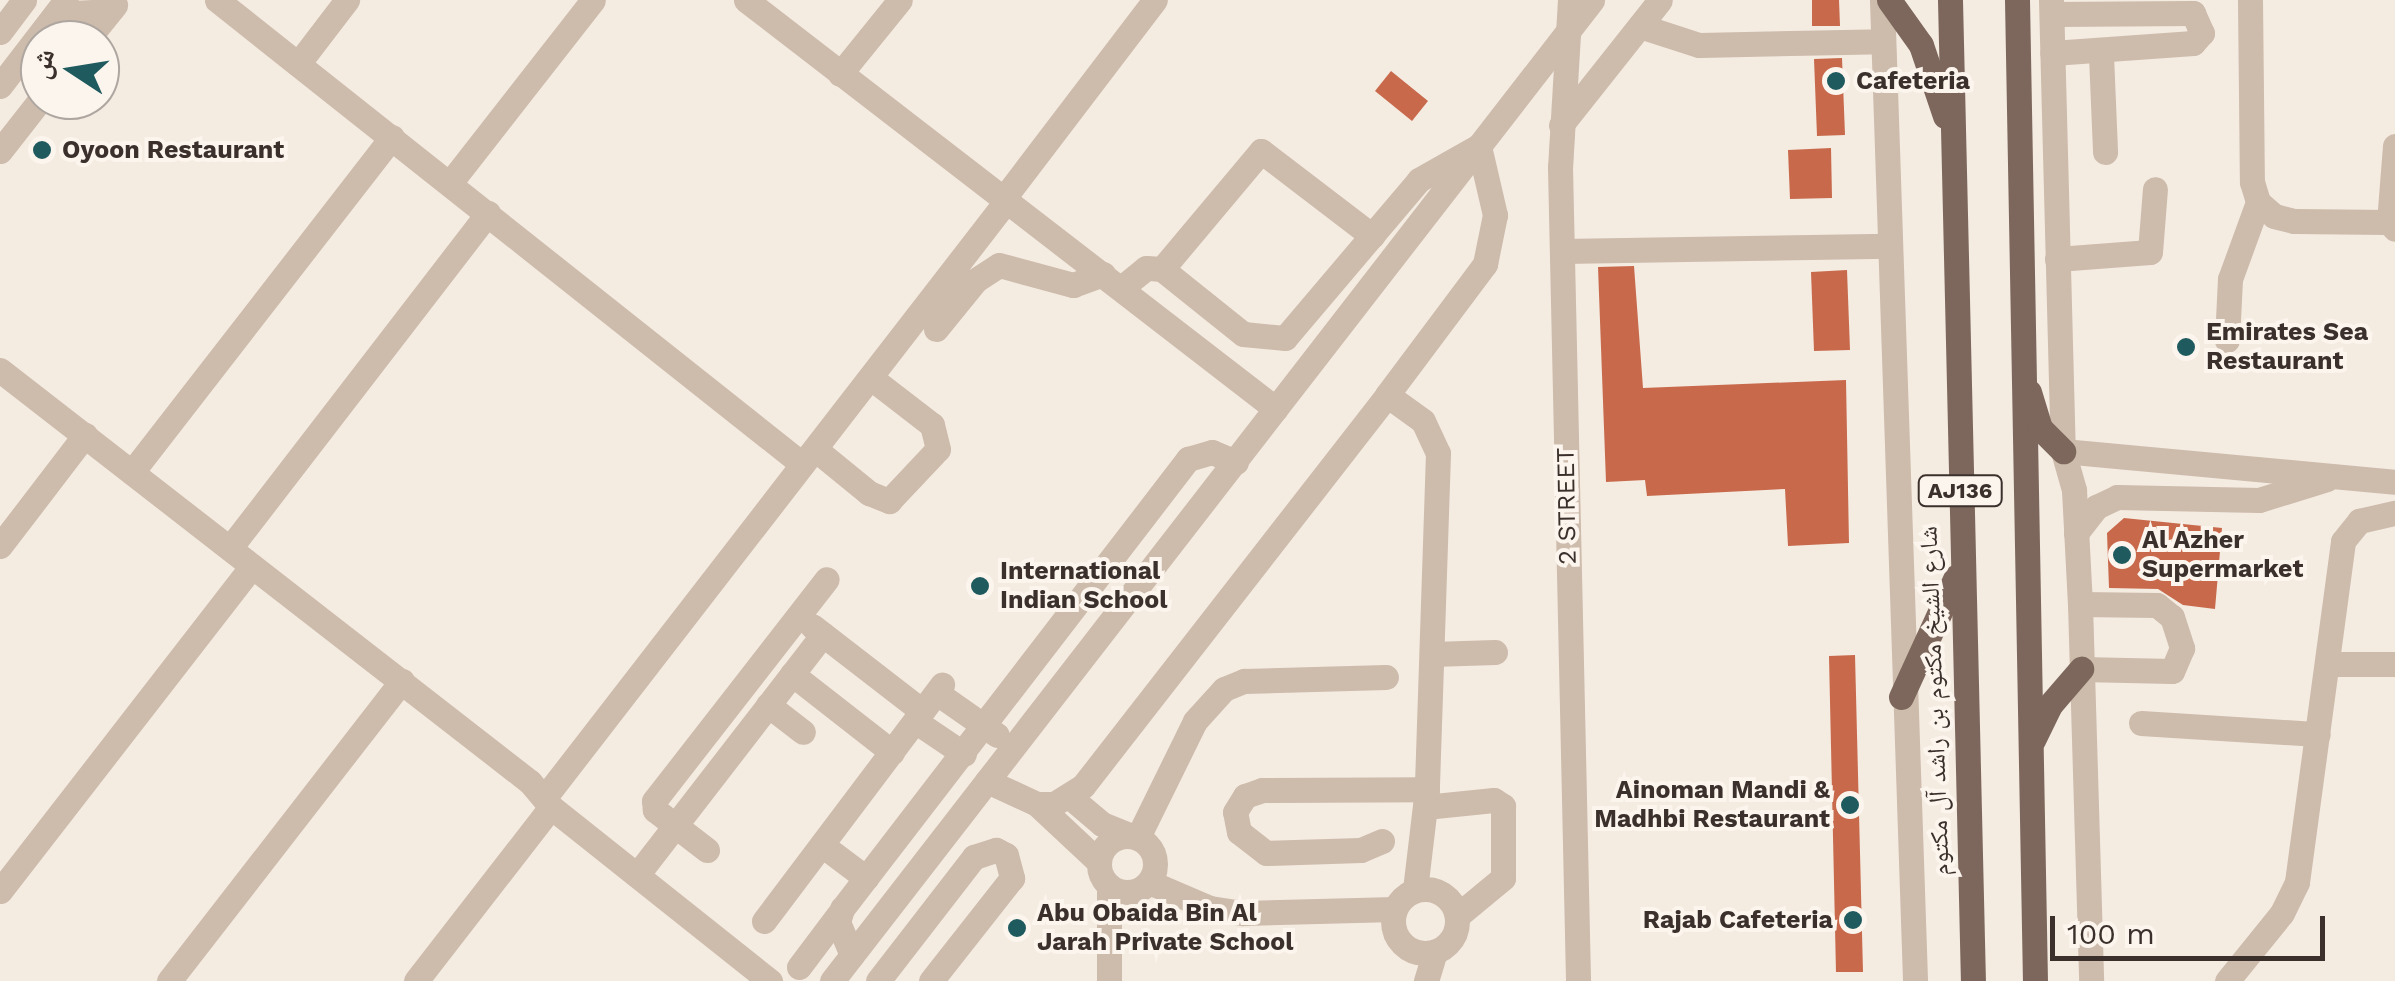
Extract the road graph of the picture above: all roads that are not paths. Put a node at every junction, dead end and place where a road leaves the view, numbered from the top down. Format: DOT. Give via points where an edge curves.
graph roads {
  1 [pos="24,0"];
  2 [pos="218,0"];
  3 [pos="347,0"];
  4 [pos="592,0"];
  5 [pos="746,0"];
  6 [pos="900,0"];
  7 [pos="1155,0"];
  8 [pos="1570,0"];
  9 [pos="1592,0"];
  10 [pos="1660,0"];
  11 [pos="1886,0"];
  12 [pos="1950,0"];
  13 [pos="2017,0"];
  14 [pos="2250,0"];
  15 [pos="114,6"];
  16 [pos="61,7"];
  17 [pos="2052,7"];
  18 [pos="1640,26"];
  19 [pos="1569,31"];
  20 [pos="0,32"];
  21 [pos="1883,40"];
  22 [pos="2052,53"];
  23 [pos="2101,54"];
  24 [pos="298,64"];
  25 [pos="840,74"];
  26 [pos="0,86"];
  27 [pos="24,120"];
  28 [pos="1561,125"];
  29 [pos="392,138"];
  30 [pos="1954,142"];
  31 [pos="1479,146"];
  32 [pos="2395,146"];
  33 [pos="0,151"];
  34 [pos="2105,152"];
  35 [pos="450,184"];
  36 [pos="2155,189"];
  37 [pos="1005,199"];
  38 [pos="2258,202"];
  39 [pos="488,213"];
  40 [pos="2392,226"];
  41 [pos="1372,236"];
  42 [pos="1888,246"];
  43 [pos="1562,252"];
  44 [pos="2057,259"];
  45 [pos="1162,269"];
  46 [pos="1112,281"];
  47 [pos="936,329"];
  48 [pos="1297,330"];
  49 [pos="1242,334"];
  50 [pos="2227,340"];
  51 [pos="2019,343"];
  52 [pos="1312,362"];
  53 [pos="0,370"];
  54 [pos="1228,373"];
  55 [pos="870,377"];
  56 [pos="1387,395"];
  57 [pos="1276,409"];
  58 [pos="84,435"];
  59 [pos="2063,450"];
  60 [pos="808,457"];
  61 [pos="1236,462"];
  62 [pos="132,472"];
  63 [pos="2330,477"];
  64 [pos="2395,482"];
  65 [pos="2395,513"];
  66 [pos="2076,533"];
  67 [pos="0,546"];
  68 [pos="230,548"];
  69 [pos="1961,562"];
  70 [pos="252,566"];
  71 [pos="826,578"];
  72 [pos="2080,604"];
  73 [pos="798,615"];
  74 [pos="823,634"];
  75 [pos="1495,652"];
  76 [pos="1432,654"];
  77 [pos="2327,664"];
  78 [pos="2395,664"];
  79 [pos="2081,669"];
  80 [pos="792,674"];
  81 [pos="1386,676"];
  82 [pos="1024,678"];
  83 [pos="402,681"];
  84 [pos="1902,698"];
  85 [pos="1047,700"];
  86 [pos="929,702"];
  87 [pos="768,706"];
  88 [pos="2141,723"];
  89 [pos="986,727"];
  90 [pos="802,732"];
  91 [pos="2318,734"];
  92 [pos="1013,746"];
  93 [pos="2030,750"];
  94 [pos="892,752"];
  95 [pos="964,754"];
  96 [pos="987,781"];
  97 [pos="1070,798"];
  98 [pos="1426,798"];
  99 [pos="548,802"];
  100 [pos="1037,804"];
  101 [pos="956,821"];
  102 [pos="675,826"];
  103 [pos="1422,834"];
  104 [pos="1133,836"];
  105 [pos="822,845"];
  106 [pos="707,850"];
  107 [pos="974,858"];
  108 [pos="1104,874"];
  109 [pos="637,876"];
  110 [pos="866,878"];
  111 [pos="1149,882"];
  112 [pos="1414,890"];
  113 [pos="0,891"];
  114 [pos="1395,909"];
  115 [pos="839,914"];
  116 [pos="1457,916"];
  117 [pos="764,921"];
  118 [pos="1435,952"];
  119 [pos="852,955"];
  120 [pos="798,967"];
  121 [pos="1914,980"];
  122 [pos="169,981"];
  123 [pos="416,981"];
  124 [pos="770,981"];
  125 [pos="832,981"];
  126 [pos="878,981"];
  127 [pos="931,981"];
  128 [pos="1109,981"];
  129 [pos="1426,981"];
  130 [pos="1578,981"];
  131 [pos="1973,981"];
  132 [pos="2035,981"];
  133 [pos="2091,981"];
  134 [pos="2227,981"];
  1 -- 20 [label="street"];
  2 -- 24 [label="street"];
  3 -- 24 [label="street"];
  4 -- 35 [label="street"];
  5 -- 25 [label="street"];
  6 -- 25 [label="street"];
  7 -- 37 [label="street"];
  8 -- 19 [label="street, 2 STREET"];
  9 -- 19 [label="street"];
  10 -- 18 [label="street"];
  11 -- 21 [label="street"];
  11 -- 30 [label="main road" via="1921,45"];
  12 -- 30 [label="main road, شارع الشيخ مكتوم بن راشد آل مكتوم / AJ136"];
  13 -- 51 [label="main road, AJ136"];
  14 -- 38 [label="street" via="2252,182"];
  15 -- 16 [label="street"];
  16 -- 26 [label="street"];
  17 -- 22 [label="street"];
  17 -- 23 [label="street" via="2200,18 2202,33 2193,43 2131,45"];
  18 -- 21 [label="street" via="1699,44"];
  18 -- 28 [label="street"];
  19 -- 28 [label="street, 2 STREET"];
  19 -- 31 [label="street"];
  21 -- 42 [label="street"];
  22 -- 23 [label="street"];
  22 -- 44 [label="street"];
  23 -- 34 [label="street"];
  24 -- 29 [label="street"];
  25 -- 37 [label="street"];
  27 -- 33 [label="street"];
  28 -- 43 [label="street, 2 STREET"];
  29 -- 35 [label="street"];
  29 -- 62 [label="street"];
  30 -- 69 [label="main road, شارع الشيخ مكتوم بن راشد آل مكتوم / AJ136"];
  31 -- 41 [label="street" via="1418,180"];
  31 -- 52 [label="street"];
  31 -- 56 [label="street" via="1495,215 1485,264"];
  32 -- 40 [label="street"];
  35 -- 39 [label="street"];
  36 -- 44 [label="street" via="2150,252"];
  37 -- 46 [label="street"];
  37 -- 55 [label="street"];
  38 -- 40 [label="street" via="2294,222"];
  38 -- 50 [label="street" via="2230,278"];
  39 -- 60 [label="street"];
  39 -- 68 [label="street"];
  41 -- 45 [label="street" via="1261,151"];
  41 -- 48 [label="street"];
  42 -- 43 [label="street"];
  42 -- 84 [label="street"];
  43 -- 130 [label="street, 2 STREET"];
  44 -- 59 [label="street"];
  45 -- 46 [label="street"];
  45 -- 49 [label="street"];
  46 -- 47 [label="street" via="1073,285 999,265 976,280"];
  46 -- 54 [label="street"];
  48 -- 49 [label="street" via="1271,342"];
  48 -- 52 [label="street"];
  49 -- 54 [label="street"];
  51 -- 59 [label="main road" via="2040,428"];
  51 -- 93 [label="main road, AJ136"];
  52 -- 57 [label="street"];
  53 -- 58 [label="street"];
  54 -- 57 [label="street"];
  55 -- 60 [label="street"];
  55 -- 60 [label="street" via="938,432 933,456 889,501"];
  56 -- 76 [label="street" via="1423,421 1438,453"];
  56 -- 97 [label="street"];
  57 -- 61 [label="street"];
  58 -- 62 [label="street"];
  58 -- 67 [label="street"];
  59 -- 63 [label="street"];
  59 -- 66 [label="street"];
  60 -- 99 [label="street"];
  61 -- 82 [label="street" via="1212,452 1188,459"];
  61 -- 85 [label="street"];
  62 -- 68 [label="street"];
  63 -- 64 [label="street"];
  63 -- 66 [label="street" via="2259,500 2117,497 2096,506"];
  65 -- 77 [label="street" via="2359,521 2343,541"];
  66 -- 72 [label="street"];
  68 -- 70 [label="street"];
  69 -- 84 [label="main road"];
  69 -- 131 [label="main road, شارع الشيخ مكتوم بن راشد آل مكتوم / AJ136"];
  70 -- 83 [label="street"];
  70 -- 113 [label="street"];
  71 -- 73 [label="street"];
  72 -- 79 [label="street"];
  72 -- 79 [label="street" via="2157,606 2172,617 2182,648 2172,671"];
  73 -- 74 [label="street"];
  73 -- 102 [label="street" via="654,801 655,810"];
  74 -- 80 [label="street"];
  74 -- 86 [label="street"];
  75 -- 76 [label="street"];
  76 -- 98 [label="street"];
  77 -- 78 [label="street"];
  77 -- 91 [label="street"];
  79 -- 93 [label="main road" via="2050,705"];
  79 -- 133 [label="street"];
  80 -- 87 [label="street"];
  80 -- 94 [label="street"];
  81 -- 104 [label="street" via="1255,680 1224,689 1195,721"];
  82 -- 85 [label="street"];
  82 -- 89 [label="street"];
  83 -- 99 [label="street"];
  83 -- 122 [label="street"];
  84 -- 121 [label="street"];
  85 -- 92 [label="street"];
  86 -- 89 [label="street"];
  86 -- 94 [label="street"];
  86 -- 95 [label="street"];
  87 -- 90 [label="street"];
  87 -- 102 [label="street"];
  88 -- 91 [label="street"];
  89 -- 92 [label="street"];
  89 -- 95 [label="street"];
  91 -- 134 [label="street" via="2297,882 2282,913"];
  92 -- 96 [label="street"];
  93 -- 132 [label="main road, AJ136"];
  94 -- 105 [label="street"];
  95 -- 110 [label="street"];
  96 -- 100 [label="street"];
  96 -- 101 [label="street"];
  97 -- 100 [label="street"];
  97 -- 104 [label="street" via="1102,824"];
  98 -- 103 [label="street"];
  98 -- 103 [label="street" via="1253,791 1236,812 1239,832 1274,853 1361,850"];
  98 -- 116 [label="street" via="1494,800 1502,806 1504,878"];
  99 -- 109 [label="street"];
  99 -- 123 [label="street"];
  100 -- 108 [label="street"];
  101 -- 107 [label="street"];
  101 -- 119 [label="street"];
  102 -- 106 [label="street"];
  102 -- 109 [label="street"];
  103 -- 112 [label="street"];
  104 -- 108 [label="street" via="1112,840"];
  104 -- 111 [label="street" via="1155,856"];
  105 -- 110 [label="street"];
  105 -- 117 [label="street"];
  107 -- 126 [label="street"];
  107 -- 127 [label="street" via="996,850 1012,866 1012,878"];
  108 -- 111 [label="street" via="1126,892"];
  108 -- 128 [label="street"];
  109 -- 124 [label="street"];
  110 -- 115 [label="street"];
  111 -- 114 [label="street" via="1243,913"];
  112 -- 114 [label="street"];
  112 -- 116 [label="street" via="1442,894"];
  114 -- 118 [label="street" via="1401,943 1416,953"];
  115 -- 119 [label="street"];
  115 -- 120 [label="street"];
  116 -- 118 [label="street" via="1450,942"];
  118 -- 129 [label="street"];
  119 -- 125 [label="street"];
}
